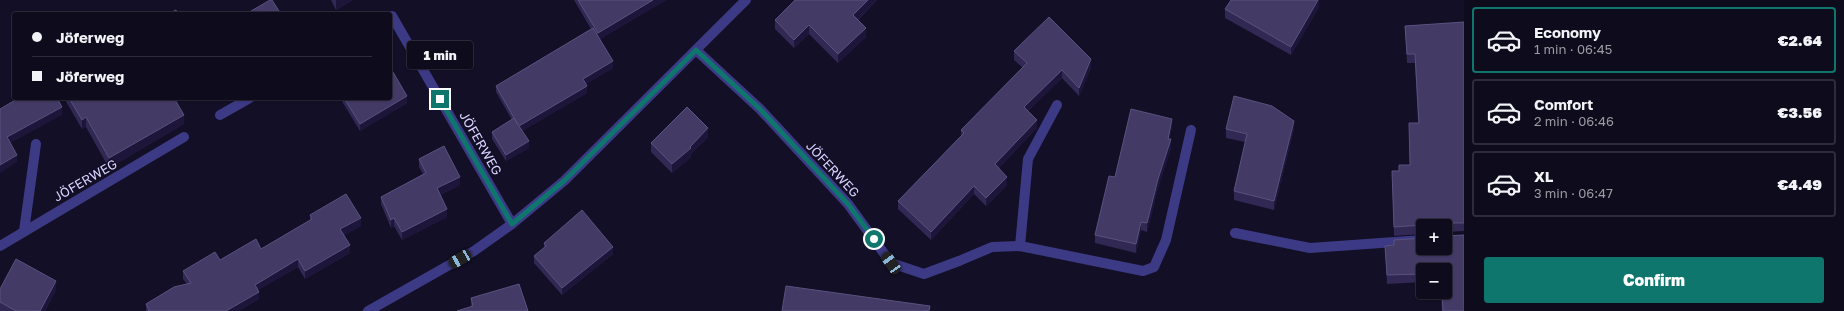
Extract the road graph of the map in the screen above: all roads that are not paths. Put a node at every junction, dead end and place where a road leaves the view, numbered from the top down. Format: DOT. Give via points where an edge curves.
graph roads {
  1 [pos="746,0"];
  2 [pos="392,16"];
  3 [pos="696,50"];
  4 [pos="246,100"];
  5 [pos="1057,105"];
  6 [pos="220,115"];
  7 [pos="1191,130"];
  8 [pos="184,138"];
  9 [pos="36,144"];
  10 [pos="512,224"];
  11 [pos="24,231"];
  12 [pos="1235,233"];
  13 [pos="1416,240"];
  14 [pos="0,246"];
  15 [pos="1020,246"];
  16 [pos="368,311"];
  1 -- 3 [label="street"];
  2 -- 10 [label="street, JÖFERWEG"];
  3 -- 10 [label="street" via="564,181"];
  3 -- 15 [label="street, JÖFERWEG" via="760,109 848,204 891,263 924,274 992,247"];
  4 -- 6 [label="street"];
  5 -- 15 [label="street" via="1028,159"];
  7 -- 15 [label="street, JÖFERWEG" via="1166,240 1154,268 1143,271"];
  8 -- 11 [label="street, JÖFERWEG"];
  9 -- 11 [label="street"];
  10 -- 16 [label="street" via="474,251"];
  11 -- 14 [label="street, JÖFERWEG"];
  12 -- 13 [label="street" via="1310,248"];
}
